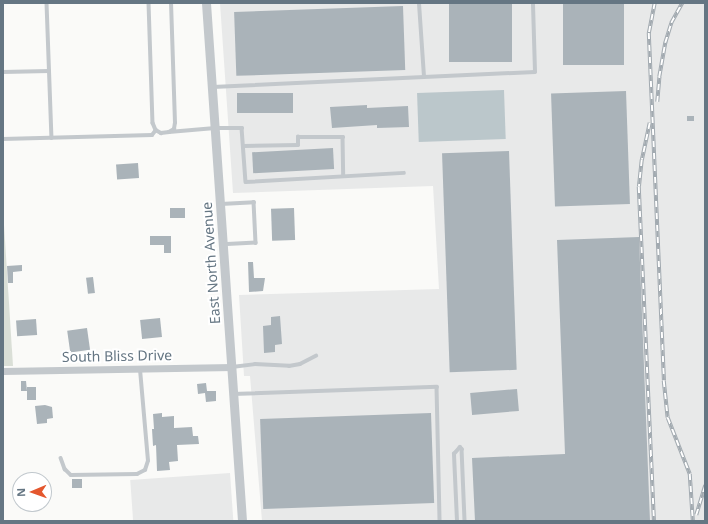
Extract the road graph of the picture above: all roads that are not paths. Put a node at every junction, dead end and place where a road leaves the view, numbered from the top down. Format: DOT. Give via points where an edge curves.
graph roads {
  1 [pos="47,3"];
  2 [pos="149,3"];
  3 [pos="172,3"];
  4 [pos="206,3"];
  5 [pos="419,3"];
  6 [pos="533,3"];
  7 [pos="49,70"];
  8 [pos="3,72"];
  9 [pos="424,77"];
  10 [pos="212,87"];
  11 [pos="215,128"];
  12 [pos="156,130"];
  13 [pos="169,132"];
  14 [pos="52,138"];
  15 [pos="3,139"];
  16 [pos="244,146"];
  17 [pos="404,173"];
  18 [pos="344,176"];
  19 [pos="221,204"];
  20 [pos="224,245"];
  21 [pos="316,356"];
  22 [pos="232,367"];
  23 [pos="140,369"];
  24 [pos="3,371"];
  25 [pos="234,394"];
  26 [pos="61,458"];
  27 [pos="242,521"];
  28 [pos="440,521"];
  29 [pos="457,521"];
  30 [pos="465,521"];
  1 -- 7 [label="lane"];
  2 -- 12 [label="lane"];
  3 -- 13 [label="lane" via="175,123 174,129"];
  4 -- 10 [label="street, East North Avenue"];
  5 -- 9 [label="lane"];
  6 -- 9 [label="lane" via="535,72"];
  7 -- 8 [label="lane"];
  7 -- 14 [label="lane"];
  9 -- 10 [label="lane"];
  10 -- 11 [label="street, East North Avenue"];
  11 -- 13 [label="lane"];
  11 -- 16 [label="lane" via="242,128"];
  11 -- 19 [label="street, East North Avenue"];
  12 -- 13 [label="lane"];
  12 -- 14 [label="lane" via="152,135"];
  14 -- 15 [label="lane"];
  16 -- 18 [label="lane" via="246,182"];
  16 -- 18 [label="lane" via="298,145 298,137 343,137"];
  17 -- 18 [label="lane"];
  19 -- 20 [label="street, East North Avenue"];
  19 -- 20 [label="lane" via="254,202 256,243"];
  20 -- 22 [label="street, East North Avenue"];
  21 -- 22 [label="lane" via="300,364 288,366 255,364"];
  22 -- 23 [label="street, South Bliss Drive"];
  22 -- 25 [label="street, East North Avenue"];
  23 -- 24 [label="street, South Bliss Drive"];
  23 -- 26 [label="lane" via="148,461 145,470 136,474 71,476"];
  25 -- 27 [label="street, East North Avenue"];
  25 -- 28 [label="lane" via="437,387"];
  29 -- 30 [label="lane" via="454,454 460,447"];
}
